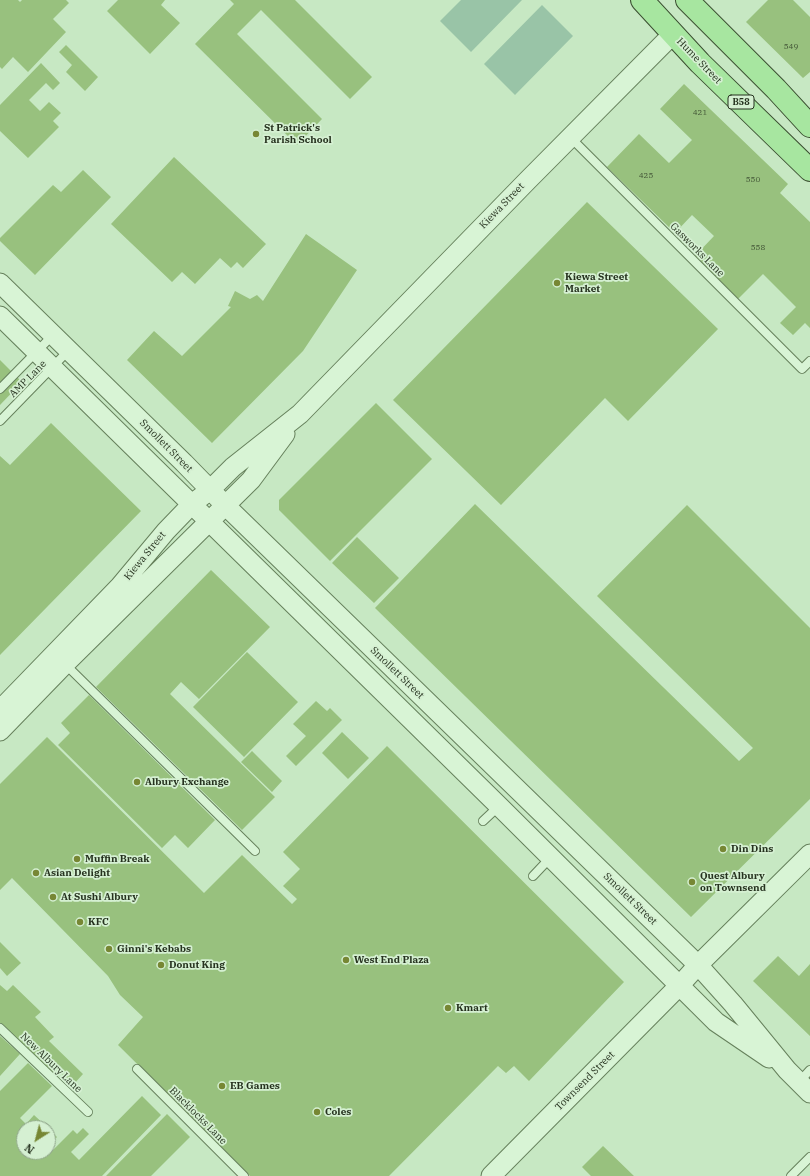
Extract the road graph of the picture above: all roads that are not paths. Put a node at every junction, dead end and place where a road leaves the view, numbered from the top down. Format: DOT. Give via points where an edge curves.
graph roads {
  1 [pos="642,0"];
  2 [pos="696,3"];
  3 [pos="673,34"];
  4 [pos="810,126"];
  5 [pos="571,138"];
  6 [pos="810,170"];
  7 [pos="0,283"];
  8 [pos="0,316"];
  9 [pos="54,335"];
  10 [pos="69,350"];
  11 [pos="37,352"];
  12 [pos="810,361"];
  13 [pos="53,368"];
  14 [pos="0,389"];
  15 [pos="300,414"];
  16 [pos="0,421"];
  17 [pos="210,490"];
  18 [pos="192,504"];
  19 [pos="226,506"];
  20 [pos="210,522"];
  21 [pos="60,659"];
  22 [pos="0,710"];
  23 [pos="0,731"];
  24 [pos="516,789"];
  25 [pos="499,806"];
  26 [pos="483,821"];
  27 [pos="568,840"];
  28 [pos="255,851"];
  29 [pos="810,854"];
  30 [pos="551,857"];
  31 [pos="533,876"];
  32 [pos="698,965"];
  33 [pos="680,985"];
  34 [pos="0,1028"];
  35 [pos="137,1069"];
  36 [pos="801,1079"];
  37 [pos="88,1112"];
  38 [pos="810,1157"];
  39 [pos="244,1176"];
  40 [pos="491,1176"];
  41 [pos="791,1176"];
  1 -- 3 [label="main road, Hume Street / B58"];
  2 -- 3 [label="main road, Kiewa Street"];
  2 -- 4 [label="main road"];
  3 -- 5 [label="street, Kiewa Street"];
  3 -- 6 [label="main road, Hume Street / B58"];
  5 -- 12 [label="lane, Gasworks Lane" via="802,369"];
  5 -- 15 [label="street, Kiewa Street"];
  7 -- 9 [label="street, Smollett Street"];
  8 -- 11 [label="street, Smollett Street"];
  9 -- 10 [label="street, Smollett Street"];
  9 -- 11 [label="lane"];
  10 -- 13 [label="lane, AMP Lane"];
  10 -- 17 [label="street, Smollett Street"];
  11 -- 13 [label="street, Smollett Street"];
  11 -- 14 [label="lane"];
  13 -- 16 [label="lane, AMP Lane"];
  13 -- 18 [label="street, Smollett Street"];
  15 -- 17 [label="street, Kiewa Street"];
  15 -- 19 [label="street, Kiewa Street" via="252,480"];
  17 -- 18 [label="street, Kiewa Street"];
  17 -- 19 [label="street, Smollett Street"];
  18 -- 20 [label="street, Smollett Street"];
  18 -- 21 [label="street, Kiewa Street" via="166,531"];
  19 -- 20 [label="street, Kiewa Street"];
  19 -- 24 [label="street, Smollett Street"];
  20 -- 21 [label="street, Kiewa Street"];
  20 -- 25 [label="street, Smollett Street"];
  21 -- 22 [label="street, Kiewa Street"];
  21 -- 23 [label="street, Kiewa Street"];
  21 -- 28 [label="lane"];
  24 -- 25 [label="street"];
  24 -- 27 [label="street, Smollett Street"];
  25 -- 26 [label="lane"];
  25 -- 30 [label="street, Smollett Street"];
  27 -- 30 [label="street"];
  27 -- 32 [label="street, Smollett Street"];
  29 -- 32 [label="street"];
  30 -- 31 [label="lane"];
  30 -- 33 [label="street, Smollett Street"];
  32 -- 33 [label="street, Townsend Street"];
  32 -- 36 [label="street, Smollett Street"];
  33 -- 36 [label="street, Smollett Street" via="716,1022"];
  33 -- 40 [label="street, Townsend Street"];
  34 -- 37 [label="lane, New Albury Lane"];
  35 -- 39 [label="lane, Blacklocks Lane"];
  38 -- 41 [label="lane"];
}
